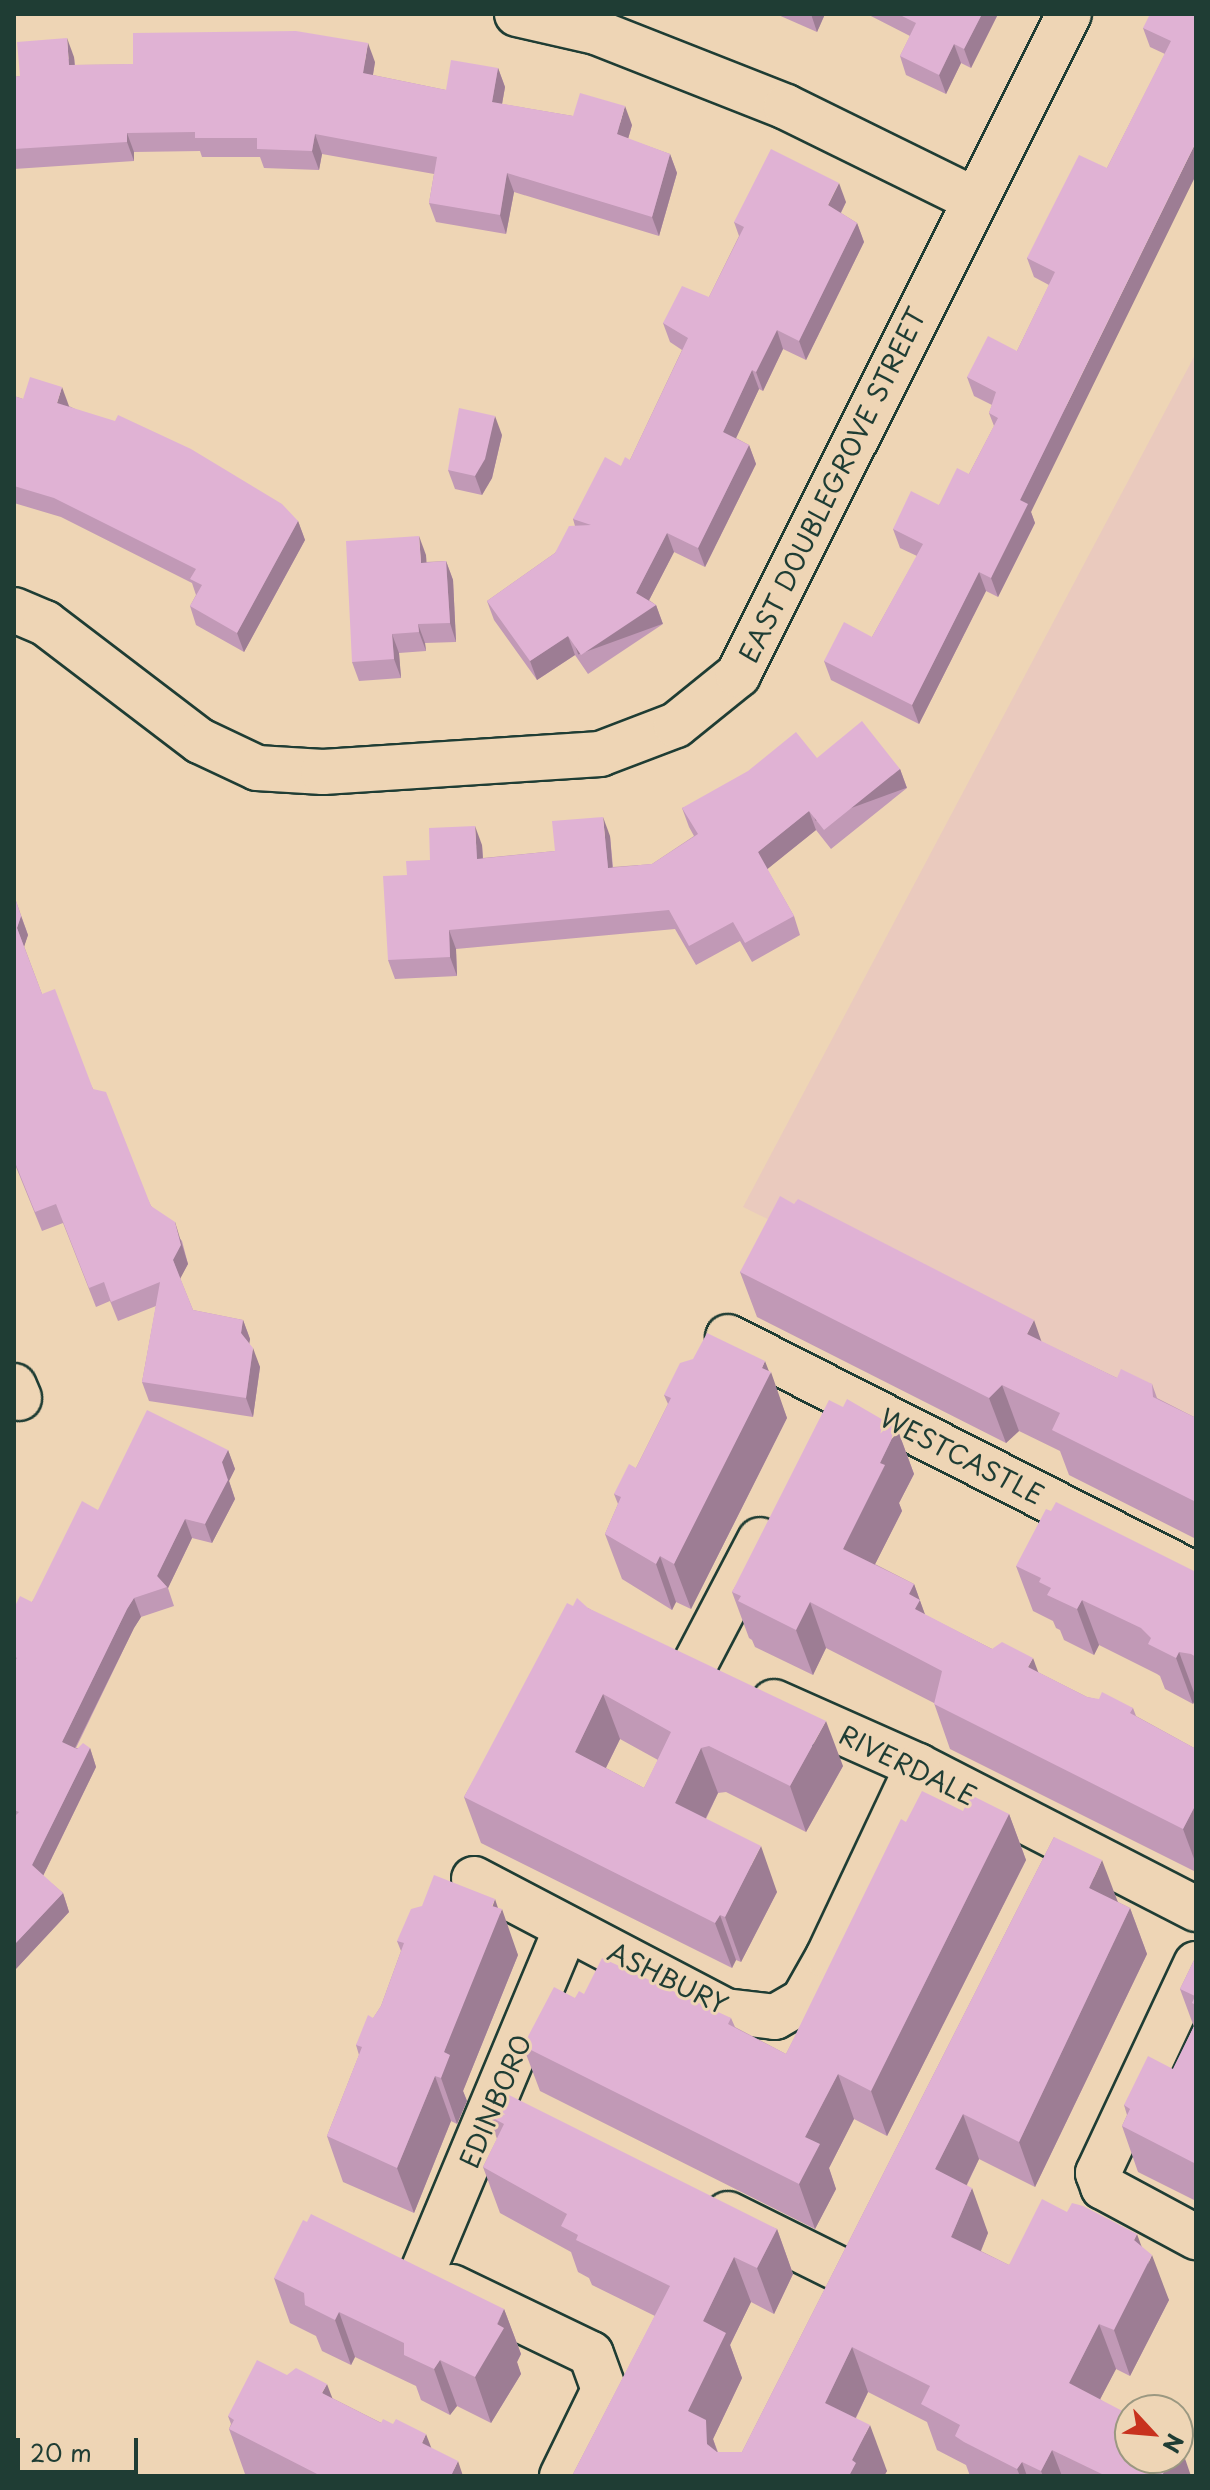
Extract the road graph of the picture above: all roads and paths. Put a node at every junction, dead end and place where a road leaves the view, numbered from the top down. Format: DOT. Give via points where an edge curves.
graph roads {
  1 [pos="517,14"];
  2 [pos="1069,14"];
  3 [pos="973,199"];
  4 [pos="14,610"];
  5 [pos="728,1337"];
  6 [pos="837,1392"];
  7 [pos="815,1433"];
  8 [pos="780,1502"];
  9 [pos="1196,1575"];
  10 [pos="655,1648"];
  11 [pos="694,1666"];
  12 [pos="918,1766"];
  13 [pos="474,1879"];
  14 [pos="1196,1909"];
  15 [pos="566,1928"];
  16 [pos="1196,1964"];
  17 [pos="497,2098"];
  18 [pos="539,2119"];
  19 [pos="693,2196"];
  20 [pos="867,2231"];
  21 [pos="1196,2237"];
  22 [pos="381,2255"];
  23 [pos="422,2273"];
  24 [pos="847,2273"];
  25 [pos="826,2314"];
  26 [pos="562,2476"];
  1 -- 3 [label="street" via="596,32 786,107"];
  2 -- 3 [label="street, EAST DOUBLEGROVE STREET"];
  3 -- 4 [label="street, EAST DOUBLEGROVE STREET" via="738,675 676,725 600,754 323,772 257,768 200,741 45,623"];
  5 -- 6 [label="street, WESTCASTLE"];
  6 -- 7 [label="street"];
  6 -- 9 [label="street, WESTCASTLE"];
  8 -- 11 [label="street"];
  10 -- 11 [label="street, RIVERDALE"];
  11 -- 12 [label="street, RIVERDALE"];
  12 -- 14 [label="street, RIVERDALE" via="1055,1857"];
  12 -- 15 [label="street, ASHBURY" via="822,1968 803,2001 775,2017 725,2011"];
  13 -- 15 [label="street, ASHBURY"];
  15 -- 17 [label="street, EDINBORO"];
  16 -- 21 [label="street" via="1098,2173 1103,2187"];
  17 -- 18 [label="street"];
  17 -- 23 [label="street, EDINBORO"];
  19 -- 24 [label="street"];
  20 -- 24 [label="street"];
  22 -- 23 [label="street"];
  23 -- 26 [label="street" via="591,2354 604,2390"];
  24 -- 25 [label="street"];
}
